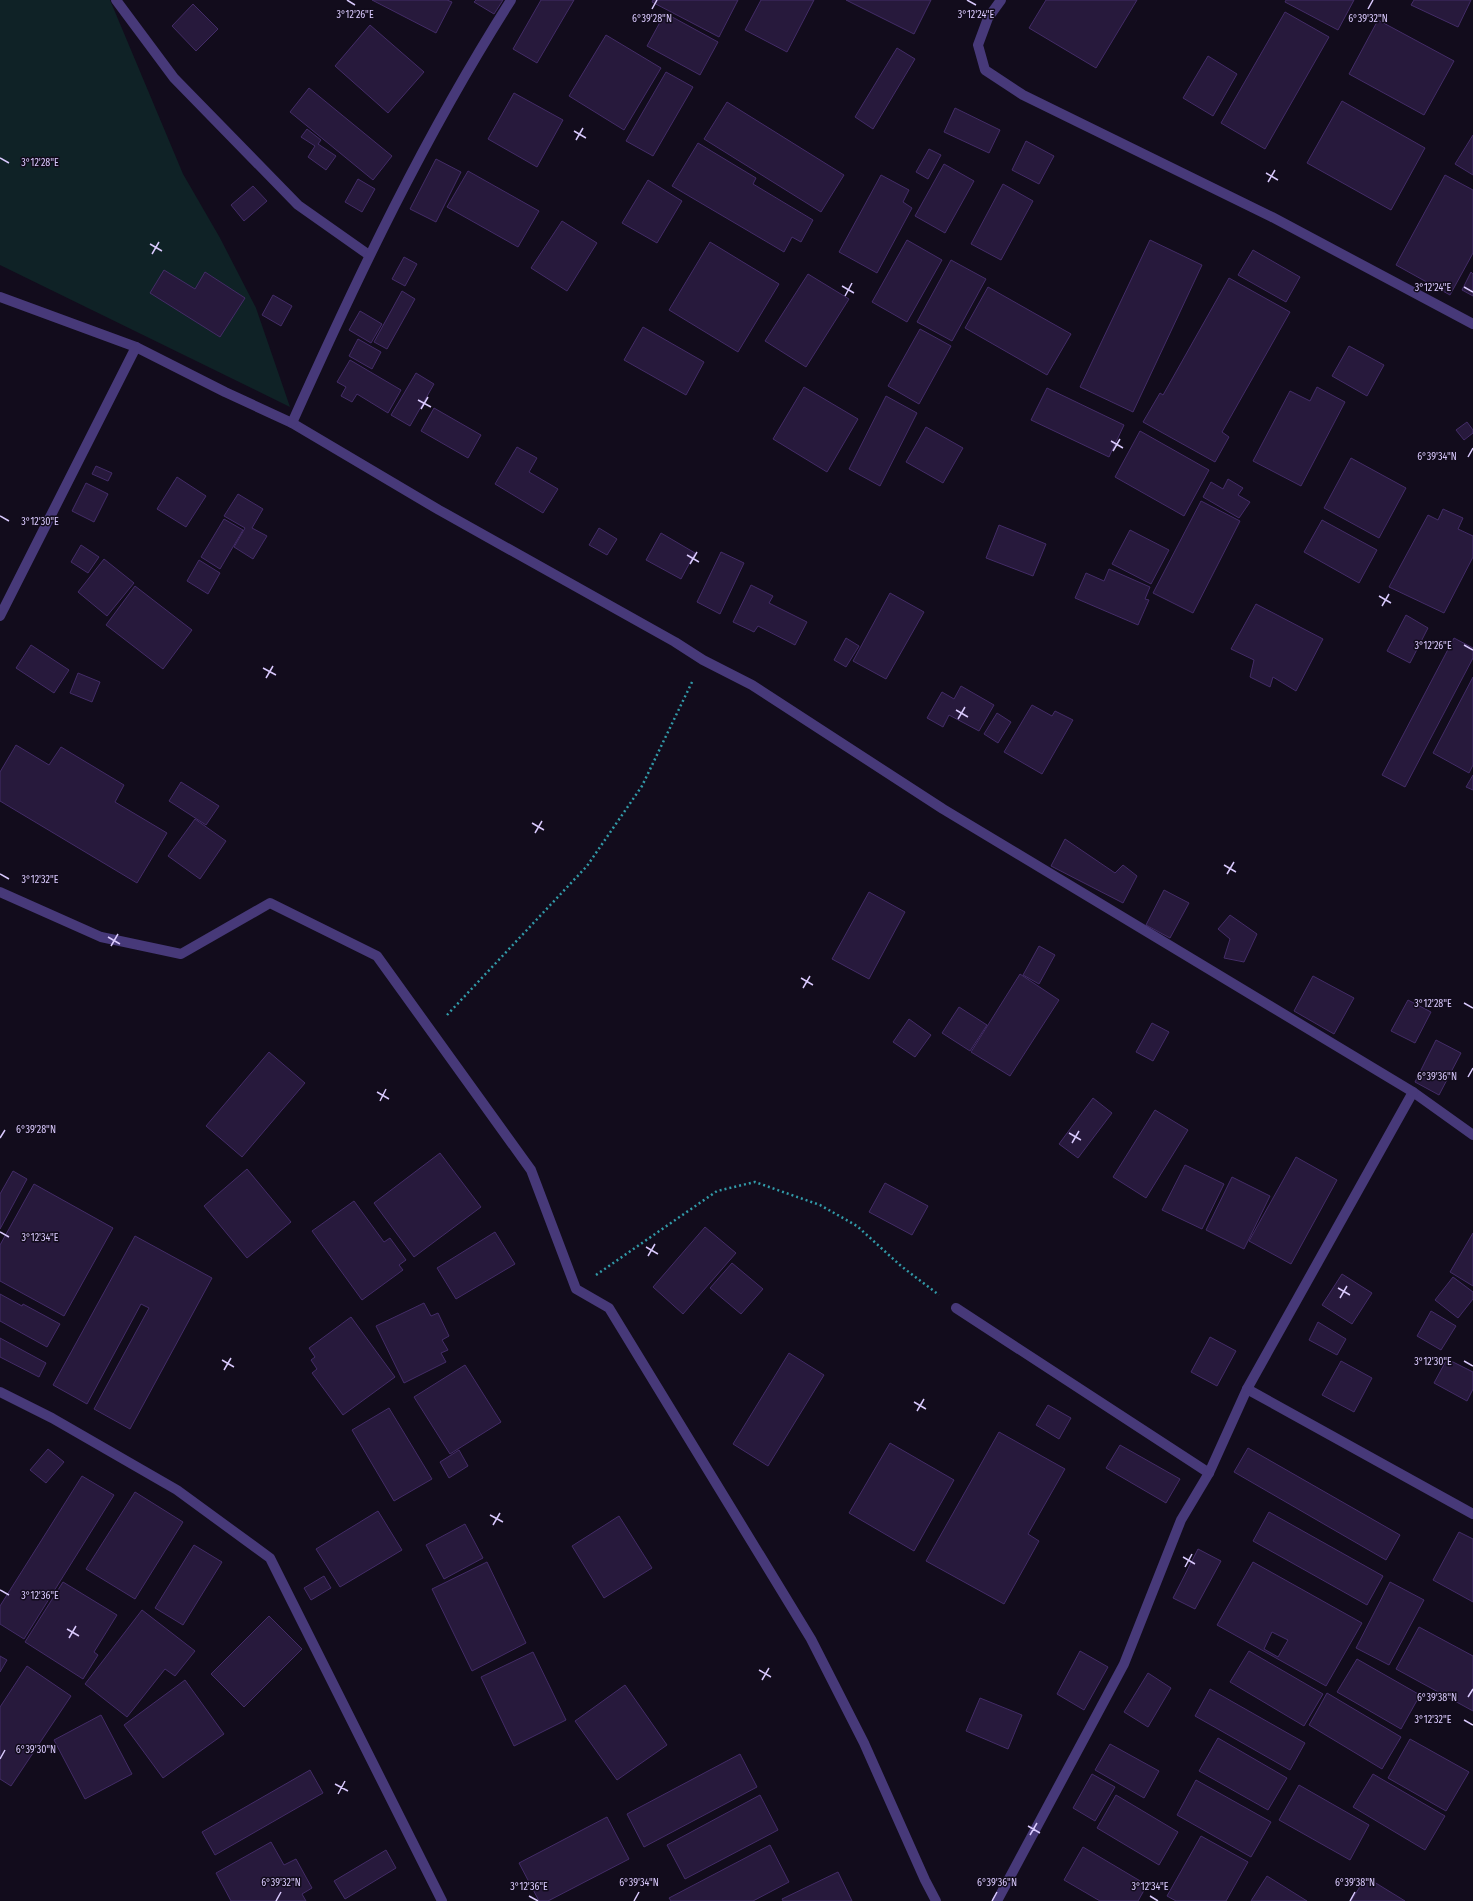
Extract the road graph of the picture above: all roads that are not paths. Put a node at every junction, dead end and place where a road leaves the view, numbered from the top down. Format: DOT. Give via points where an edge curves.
graph roads {
  1 [pos="116,0"];
  2 [pos="510,0"];
  3 [pos="1001,0"];
  4 [pos="369,254"];
  5 [pos="0,297"];
  6 [pos="1473,324"];
  7 [pos="136,347"];
  8 [pos="292,423"];
  9 [pos="0,616"];
  10 [pos="0,892"];
  11 [pos="1413,1092"];
  12 [pos="1473,1135"];
  13 [pos="956,1308"];
  14 [pos="1247,1389"];
  15 [pos="0,1392"];
  16 [pos="1209,1473"];
  17 [pos="1473,1514"];
  18 [pos="442,1901"];
  19 [pos="936,1901"];
  20 [pos="997,1901"];
  1 -- 4 [label="street" via="174,78 298,206"];
  2 -- 4 [label="street" via="419,158"];
  3 -- 6 [label="street" via="988,18 978,45 985,70 1022,96 1272,217"];
  4 -- 8 [label="street"];
  5 -- 7 [label="street"];
  7 -- 8 [label="street"];
  7 -- 9 [label="street"];
  8 -- 11 [label="street" via="439,510 703,660 752,685 943,810"];
  10 -- 19 [label="street" via="101,937 181,954 270,903 377,956 531,1170 576,1289 609,1308 811,1639 864,1743 924,1880"];
  11 -- 12 [label="street"];
  11 -- 14 [label="street"];
  13 -- 16 [label="street"];
  14 -- 16 [label="street"];
  14 -- 17 [label="street"];
  15 -- 18 [label="street" via="52,1418 177,1490 270,1558"];
  16 -- 20 [label="street" via="1181,1520 1124,1664"];
}
